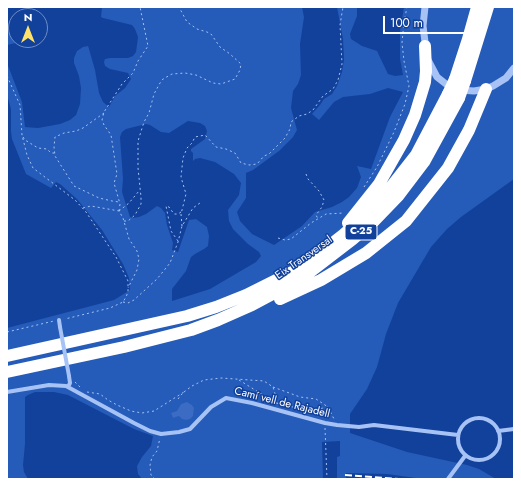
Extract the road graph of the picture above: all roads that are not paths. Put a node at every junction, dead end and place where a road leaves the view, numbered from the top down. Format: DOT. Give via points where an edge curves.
graph roads {
  1 [pos="425,7"];
  2 [pos="477,7"];
  3 [pos="488,7"];
  4 [pos="425,46"];
  5 [pos="514,68"];
  6 [pos="460,80"];
  7 [pos="486,89"];
  8 [pos="454,96"];
  9 [pos="302,267"];
  10 [pos="59,320"];
  11 [pos="218,320"];
  12 [pos="7,356"];
  13 [pos="7,372"];
  14 [pos="68,387"];
  15 [pos="7,392"];
  16 [pos="514,429"];
  17 [pos="498,430"];
  18 [pos="458,435"];
  19 [pos="465,456"];
  20 [pos="448,479"];
  1 -- 4 [label="street"];
  2 -- 6 [label="highway, Eix Transversal / C-25"];
  3 -- 6 [label="highway, Eix Transversal / C-25"];
  4 -- 7 [label="street" via="428,60 437,77 446,84 460,90"];
  4 -- 9 [label="highway" via="426,71 421,96 415,115 392,163 379,184 347,224"];
  5 -- 7 [label="street" via="506,78"];
  6 -- 8 [label="highway, Eix Transversal / C-25, bridge"];
  7 -- 11 [label="highway" via="469,130 448,168 406,221 366,253 320,280 246,314"];
  8 -- 9 [label="highway, Eix Transversal / C-25" via="416,155 370,211"];
  8 -- 11 [label="highway, Eix Transversal / C-25" via="424,162 373,222 310,272 252,305"];
  9 -- 12 [label="highway, Eix Transversal / C-25" via="246,295 187,316"];
  10 -- 14 [label="street, bridge" via="70,382"];
  11 -- 13 [label="highway, Eix Transversal / C-25" via="124,348"];
  14 -- 15 [label="street, Camí vell de Rajadell" via="49,385"];
  14 -- 18 [label="street, Camí vell de Rajadell" via="134,423 161,434 190,429 211,407 226,398 337,425 374,425"];
  16 -- 17 [label="street"];
  17 -- 18 [label="street" via="486,419 475,418 464,424"];
  17 -- 19 [label="street" via="499,445 493,455 477,460"];
  18 -- 19 [label="street" via="458,447"];
  19 -- 20 [label="street"];
}
